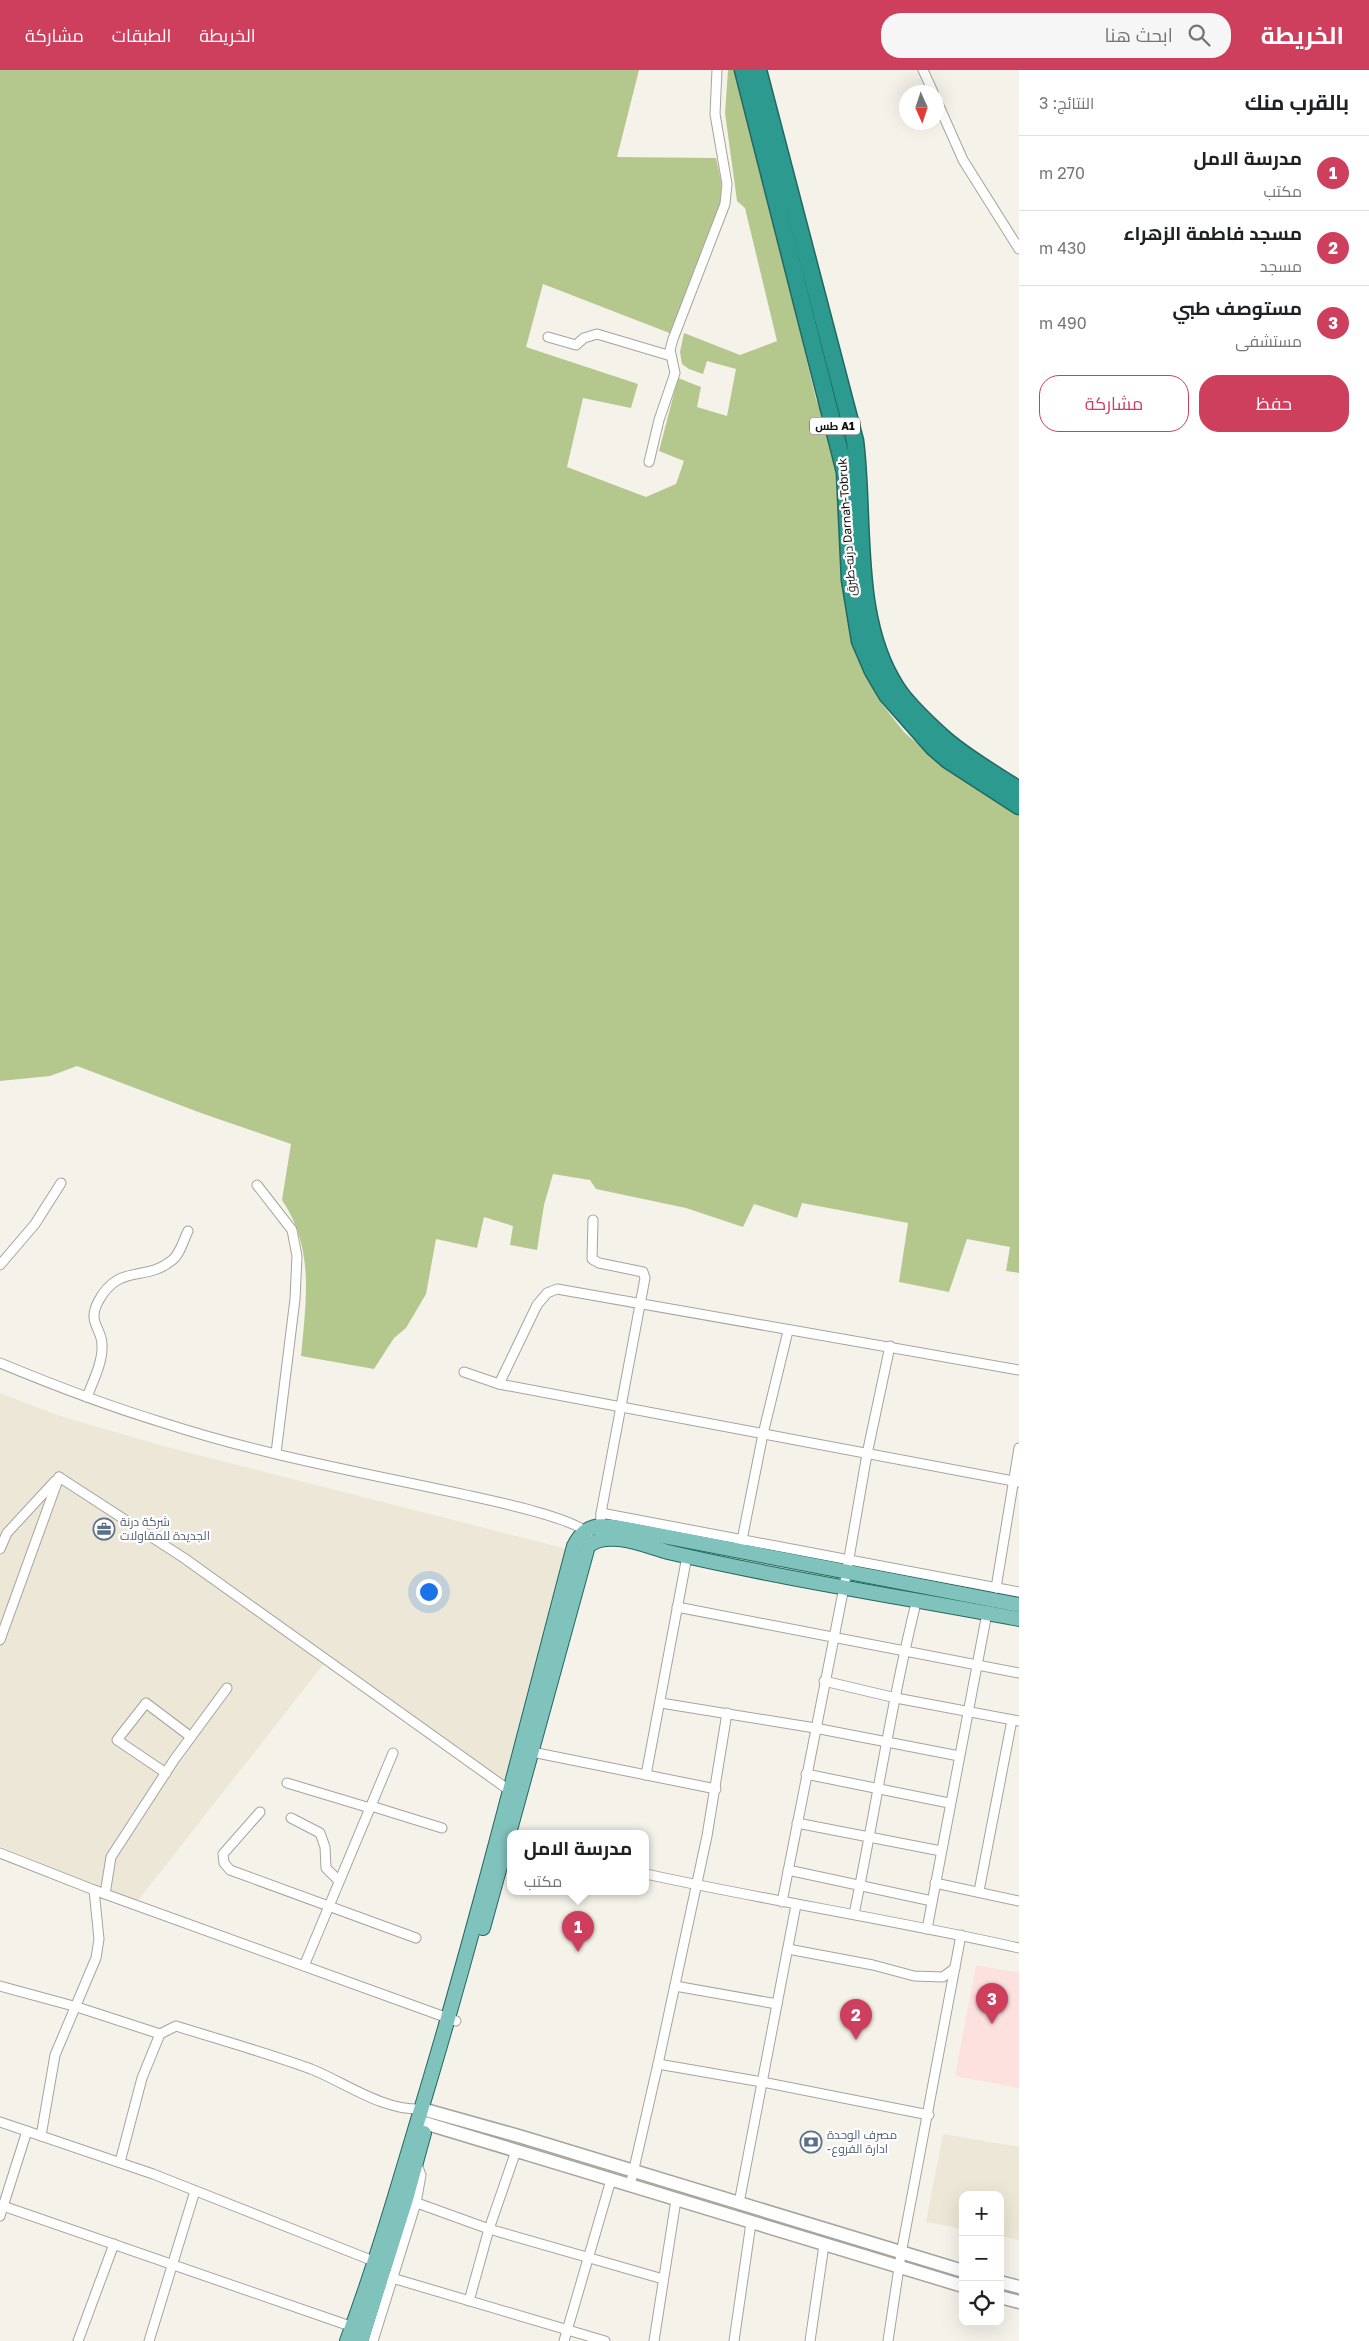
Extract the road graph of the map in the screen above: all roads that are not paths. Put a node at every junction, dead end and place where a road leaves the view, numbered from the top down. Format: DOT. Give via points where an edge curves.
graph roads {
  1 [pos="717,70"];
  2 [pos="744,70"];
  3 [pos="758,70"];
  4 [pos="923,70"];
  5 [pos="930,85"];
  6 [pos="944,117"];
  7 [pos="1019,249"];
  8 [pos="548,337"];
  9 [pos="672,356"];
  10 [pos="649,462"];
  11 [pos="1019,790"];
  12 [pos="1019,806"];
  13 [pos="61,1183"];
  14 [pos="257,1185"];
  15 [pos="593,1220"];
  16 [pos="188,1232"];
  17 [pos="0,1265"];
  18 [pos="642,1303"];
  19 [pos="788,1331"];
  20 [pos="890,1346"];
  21 [pos="0,1363"];
  22 [pos="1019,1370"];
  23 [pos="464,1372"];
  24 [pos="500,1384"];
  25 [pos="88,1397"];
  26 [pos="621,1406"];
  27 [pos="762,1434"];
  28 [pos="1019,1448"];
  29 [pos="276,1453"];
  30 [pos="867,1454"];
  31 [pos="59,1477"];
  32 [pos="1016,1481"];
  33 [pos="596,1530"];
  34 [pos="741,1546"];
  35 [pos="0,1549"];
  36 [pos="687,1556"];
  37 [pos="848,1566"];
  38 [pos="844,1587"];
  39 [pos="996,1588"];
  40 [pos="1019,1592"];
  41 [pos="917,1599"];
  42 [pos="1019,1605"];
  43 [pos="677,1607"];
  44 [pos="987,1613"];
  45 [pos="1019,1619"];
  46 [pos="832,1636"];
  47 [pos="0,1640"];
  48 [pos="904,1652"];
  49 [pos="977,1665"];
  50 [pos="1019,1673"];
  51 [pos="824,1681"];
  52 [pos="227,1688"];
  53 [pos="896,1698"];
  54 [pos="660,1703"];
  55 [pos="728,1712"];
  56 [pos="968,1712"];
  57 [pos="1016,1721"];
  58 [pos="815,1728"];
  59 [pos="191,1737"];
  60 [pos="888,1742"];
  61 [pos="532,1752"];
  62 [pos="393,1753"];
  63 [pos="959,1756"];
  64 [pos="166,1773"];
  65 [pos="646,1774"];
  66 [pos="806,1774"];
  67 [pos="287,1783"];
  68 [pos="716,1789"];
  69 [pos="880,1789"];
  70 [pos="515,1794"];
  71 [pos="950,1803"];
  72 [pos="370,1807"];
  73 [pos="260,1812"];
  74 [pos="291,1818"];
  75 [pos="797,1823"];
  76 [pos="442,1828"];
  77 [pos="508,1830"];
  78 [pos="870,1838"];
  79 [pos="505,1844"];
  80 [pos="941,1851"];
  81 [pos="0,1853"];
  82 [pos="788,1870"];
  83 [pos="649,1875"];
  84 [pos="339,1881"];
  85 [pos="935,1883"];
  86 [pos="860,1884"];
  87 [pos="695,1886"];
  88 [pos="94,1890"];
  89 [pos="979,1892"];
  90 [pos="105,1894"];
  91 [pos="932,1901"];
  92 [pos="1019,1901"];
  93 [pos="782,1902"];
  94 [pos="796,1905"];
  95 [pos="329,1906"];
  96 [pos="854,1914"];
  97 [pos="926,1929"];
  98 [pos="961,1935"];
  99 [pos="416,1938"];
  100 [pos="1019,1947"];
  101 [pos="788,1949"];
  102 [pos="304,1966"];
  103 [pos="955,1968"];
  104 [pos="0,1986"];
  105 [pos="675,1986"];
  106 [pos="777,2004"];
  107 [pos="77,2007"];
  108 [pos="452,2020"];
  109 [pos="160,2034"];
  110 [pos="658,2064"];
  111 [pos="762,2082"];
  112 [pos="929,2115"];
  113 [pos="424,2116"];
  114 [pos="0,2122"];
  115 [pos="27,2131"];
  116 [pos="41,2136"];
  117 [pos="516,2151"];
  118 [pos="120,2162"];
  119 [pos="634,2171"];
  120 [pos="612,2180"];
  121 [pos="630,2186"];
  122 [pos="195,2191"];
  123 [pos="676,2200"];
  124 [pos="411,2201"];
  125 [pos="739,2202"];
  126 [pos="1,2206"];
  127 [pos="0,2216"];
  128 [pos="751,2223"];
  129 [pos="489,2229"];
  130 [pos="114,2244"];
  131 [pos="824,2245"];
  132 [pos="901,2254"];
  133 [pos="590,2258"];
  134 [pos="173,2264"];
  135 [pos="900,2268"];
  136 [pos="959,2270"];
  137 [pos="384,2272"];
  138 [pos="664,2278"];
  139 [pos="1004,2283"];
  140 [pos="959,2285"];
  141 [pos="1019,2287"];
  142 [pos="1004,2297"];
  143 [pos="469,2301"];
  144 [pos="1019,2302"];
  145 [pos="353,2327"];
  146 [pos="568,2330"];
  147 [pos="78,2341"];
  148 [pos="149,2341"];
  149 [pos="348,2341"];
  150 [pos="361,2341"];
  151 [pos="373,2341"];
  152 [pos="564,2341"];
  153 [pos="605,2341"];
  154 [pos="654,2341"];
  155 [pos="734,2341"];
  156 [pos="810,2341"];
  157 [pos="888,2341"];
  1 -- 9 [label="street" via="715,114 727,184 726,204 673,339"];
  2 -- 12 [label="highway, درنه-طبرق Darnah-Tobruk / طس A1" via="845,472 850,580 860,641 887,695 933,748"];
  3 -- 11 [label="highway, درنه-طبرق Darnah-Tobruk / طس A1" via="855,441 867,613 874,638 897,690 920,716 956,748"];
  4 -- 5 [label="street"];
  6 -- 7 [label="street" via="963,160"];
  8 -- 9 [label="street" via="576,345 597,334"];
  9 -- 10 [label="street" via="675,374"];
  13 -- 17 [label="street" via="35,1224"];
  14 -- 29 [label="street" via="292,1230 297,1256"];
  15 -- 18 [label="street" via="592,1260 643,1272"];
  16 -- 25 [label="street" via="172,1261 139,1274 120,1277 98,1300 94,1324 102,1346"];
  18 -- 19 [label="street"];
  18 -- 24 [label="street" via="557,1289 547,1293 537,1305"];
  18 -- 26 [label="street"];
  19 -- 20 [label="street"];
  19 -- 27 [label="street"];
  20 -- 22 [label="street"];
  20 -- 30 [label="street"];
  21 -- 25 [label="street"];
  23 -- 24 [label="street"];
  24 -- 26 [label="street"];
  25 -- 29 [label="street" via="165,1424"];
  26 -- 27 [label="street"];
  26 -- 33 [label="street"];
  27 -- 30 [label="street"];
  27 -- 34 [label="street"];
  28 -- 32 [label="street"];
  29 -- 33 [label="street" via="482,1499"];
  30 -- 32 [label="street"];
  30 -- 37 [label="street"];
  31 -- 35 [label="street" via="8,1533"];
  31 -- 47 [label="street"];
  31 -- 70 [label="street" via="184,1558"];
  32 -- 39 [label="street"];
  33 -- 34 [label="main road"];
  33 -- 36 [label="main road" via="616,1539"];
  33 -- 61 [label="main road" via="588,1546"];
  33 -- 70 [label="main road" via="579,1536 574,1546"];
  34 -- 37 [label="main road"];
  36 -- 38 [label="main road"];
  36 -- 43 [label="street"];
  37 -- 38 [label="street"];
  37 -- 39 [label="street"];
  37 -- 42 [label="main road"];
  38 -- 41 [label="main road"];
  38 -- 46 [label="street"];
  39 -- 40 [label="street"];
  41 -- 44 [label="main road"];
  41 -- 48 [label="street"];
  43 -- 46 [label="street"];
  43 -- 54 [label="street"];
  44 -- 45 [label="main road"];
  44 -- 49 [label="street"];
  46 -- 48 [label="street"];
  46 -- 51 [label="street"];
  48 -- 49 [label="street"];
  48 -- 53 [label="street"];
  49 -- 50 [label="street"];
  49 -- 56 [label="street"];
  51 -- 53 [label="street"];
  51 -- 58 [label="street"];
  52 -- 59 [label="street"];
  53 -- 56 [label="street"];
  53 -- 60 [label="street"];
  54 -- 55 [label="street"];
  54 -- 65 [label="street"];
  55 -- 58 [label="street"];
  55 -- 68 [label="street"];
  56 -- 57 [label="street"];
  56 -- 63 [label="street"];
  57 -- 89 [label="street"];
  58 -- 60 [label="street"];
  58 -- 66 [label="street"];
  59 -- 64 [label="street"];
  59 -- 64 [label="street" via="146,1703 117,1740"];
  60 -- 63 [label="street"];
  60 -- 69 [label="street"];
  61 -- 65 [label="street"];
  61 -- 70 [label="main road"];
  62 -- 72 [label="street"];
  63 -- 71 [label="street"];
  64 -- 90 [label="street" via="111,1857"];
  65 -- 68 [label="street"];
  66 -- 69 [label="street"];
  66 -- 75 [label="street"];
  67 -- 72 [label="street"];
  68 -- 87 [label="street"];
  69 -- 71 [label="street"];
  69 -- 78 [label="street"];
  70 -- 77 [label="main road"];
  71 -- 80 [label="street"];
  72 -- 76 [label="street"];
  72 -- 84 [label="street"];
  73 -- 95 [label="street" via="223,1854 224,1863 230,1870"];
  74 -- 84 [label="street" via="320,1833 325,1847 326,1868"];
  75 -- 78 [label="street"];
  75 -- 82 [label="street"];
  78 -- 80 [label="street"];
  78 -- 86 [label="street"];
  79 -- 108 [label="main road"];
  80 -- 85 [label="street"];
  81 -- 88 [label="street"];
  82 -- 86 [label="street"];
  82 -- 93 [label="street"];
  83 -- 87 [label="street"];
  84 -- 95 [label="street"];
  85 -- 89 [label="street"];
  85 -- 91 [label="street"];
  86 -- 91 [label="street"];
  86 -- 96 [label="street"];
  87 -- 93 [label="street"];
  87 -- 105 [label="street"];
  88 -- 90 [label="street"];
  88 -- 107 [label="street" via="98,1947"];
  89 -- 92 [label="street"];
  90 -- 102 [label="street"];
  91 -- 97 [label="street"];
  93 -- 94 [label="street"];
  94 -- 96 [label="street"];
  94 -- 101 [label="street"];
  95 -- 99 [label="street"];
  95 -- 102 [label="street"];
  96 -- 97 [label="street"];
  97 -- 98 [label="street"];
  98 -- 100 [label="street"];
  98 -- 103 [label="street"];
  101 -- 103 [label="street" via="914,1976 942,1977"];
  101 -- 106 [label="street"];
  102 -- 108 [label="street"];
  103 -- 112 [label="street"];
  104 -- 107 [label="street"];
  105 -- 106 [label="street"];
  105 -- 110 [label="street"];
  106 -- 111 [label="street"];
  107 -- 109 [label="street"];
  107 -- 116 [label="street" via="64,2029 55,2055"];
  108 -- 113 [label="main road"];
  109 -- 113 [label="street" via="176,2026 312,2070"];
  109 -- 118 [label="street" via="142,2078"];
  110 -- 111 [label="street"];
  110 -- 119 [label="street"];
  111 -- 112 [label="street"];
  111 -- 125 [label="street"];
  112 -- 132 [label="street"];
  113 -- 117 [label="main road"];
  113 -- 119 [label="main road"];
  113 -- 124 [label="main road"];
  113 -- 137 [label="main road"];
  114 -- 115 [label="street"];
  115 -- 116 [label="street"];
  115 -- 126 [label="street"];
  116 -- 118 [label="street"];
  117 -- 120 [label="main road"];
  117 -- 129 [label="street"];
  118 -- 122 [label="street"];
  119 -- 121 [label="street"];
  119 -- 125 [label="main road"];
  120 -- 121 [label="main road"];
  120 -- 133 [label="street"];
  121 -- 123 [label="main road"];
  122 -- 134 [label="street"];
  122 -- 137 [label="street" via="232,2204"];
  123 -- 128 [label="main road"];
  123 -- 138 [label="street"];
  124 -- 129 [label="street"];
  124 -- 137 [label="main road"];
  125 -- 132 [label="main road"];
  126 -- 127 [label="street"];
  126 -- 130 [label="street"];
  128 -- 131 [label="main road"];
  128 -- 155 [label="street"];
  129 -- 133 [label="street"];
  129 -- 143 [label="street"];
  130 -- 134 [label="street"];
  130 -- 147 [label="street"];
  131 -- 135 [label="main road"];
  131 -- 156 [label="street"];
  132 -- 135 [label="street"];
  132 -- 136 [label="main road"];
  133 -- 138 [label="street"];
  133 -- 146 [label="street"];
  134 -- 145 [label="street"];
  134 -- 148 [label="street"];
  135 -- 140 [label="main road"];
  135 -- 157 [label="street"];
  137 -- 143 [label="street"];
  137 -- 145 [label="main road"];
  137 -- 150 [label="main road"];
  137 -- 151 [label="street"];
  138 -- 154 [label="street"];
  139 -- 141 [label="main road"];
  142 -- 144 [label="main road"];
  143 -- 146 [label="street"];
  145 -- 149 [label="main road"];
  146 -- 152 [label="street"];
  146 -- 153 [label="street"];
}
